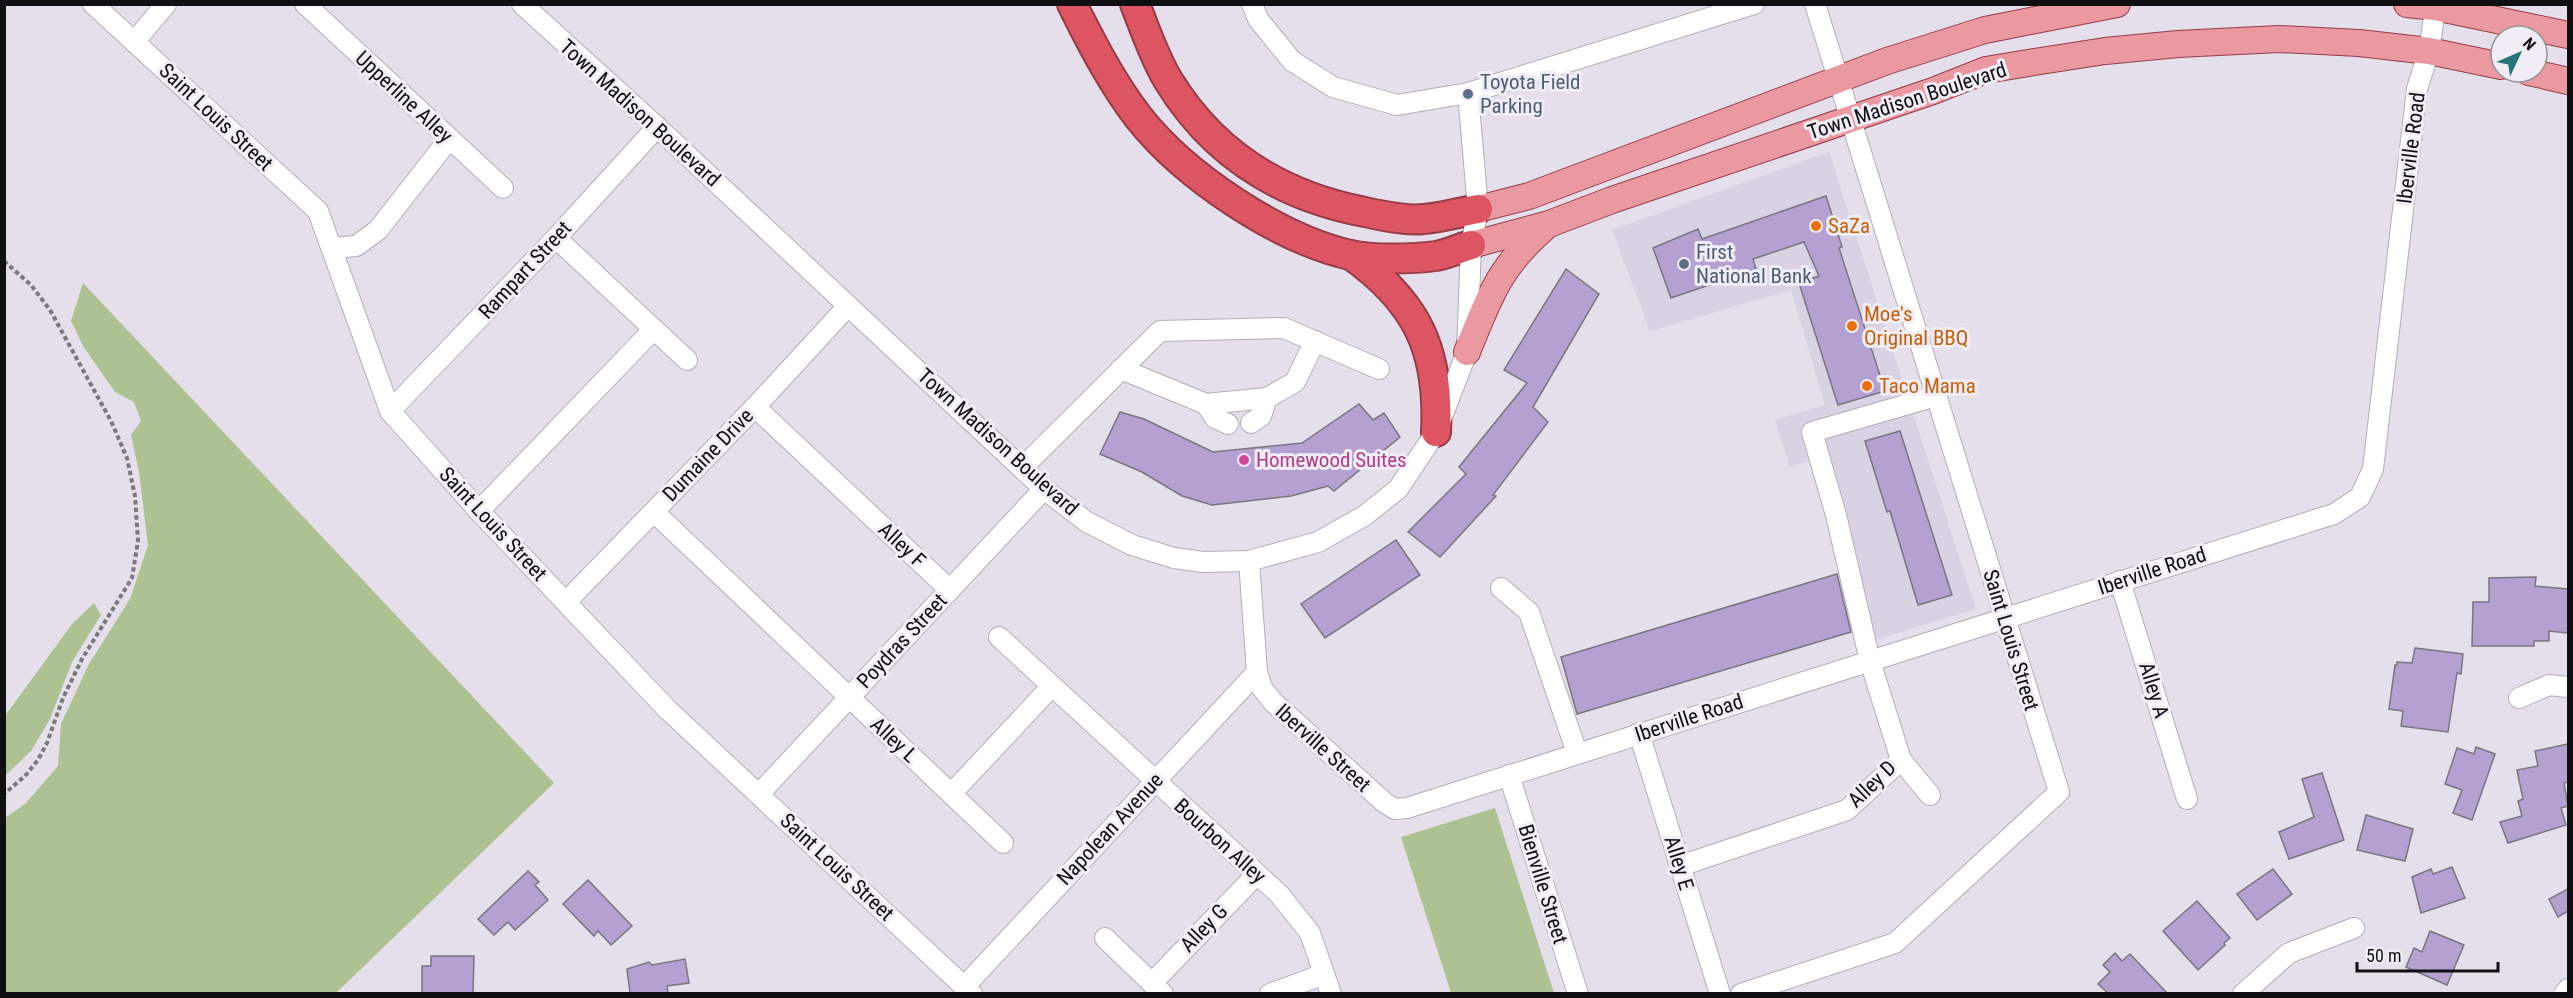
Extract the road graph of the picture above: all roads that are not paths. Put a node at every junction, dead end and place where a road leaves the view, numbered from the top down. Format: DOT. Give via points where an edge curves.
graph roads {
  1 [pos="93,4"];
  2 [pos="166,4"];
  3 [pos="305,4"];
  4 [pos="522,4"];
  5 [pos="1072,4"];
  6 [pos="1135,4"];
  7 [pos="1252,4"];
  8 [pos="1755,4"];
  9 [pos="1815,4"];
  10 [pos="2117,4"];
  11 [pos="2407,4"];
  12 [pos="2436,6"];
  13 [pos="2568,35"];
  14 [pos="134,42"];
  15 [pos="2429,51"];
  16 [pos="2489,64"];
  17 [pos="2549,77"];
  18 [pos="1838,81"];
  19 [pos="2568,81"];
  20 [pos="1468,93"];
  21 [pos="1850,120"];
  22 [pos="657,127"];
  23 [pos="449,139"];
  24 [pos="503,188"];
  25 [pos="1478,209"];
  26 [pos="1549,224"];
  27 [pos="556,238"];
  28 [pos="1471,245"];
  29 [pos="332,248"];
  30 [pos="1351,255"];
  31 [pos="848,306"];
  32 [pos="653,330"];
  33 [pos="1316,341"];
  34 [pos="1467,352"];
  35 [pos="687,360"];
  36 [pos="1121,369"];
  37 [pos="1379,369"];
  38 [pos="1936,396"];
  39 [pos="1267,398"];
  40 [pos="1206,404"];
  41 [pos="755,407"];
  42 [pos="390,411"];
  43 [pos="1251,423"];
  44 [pos="1228,424"];
  45 [pos="1436,432"];
  46 [pos="1022,468"];
  47 [pos="1044,489"];
  48 [pos="479,511"];
  49 [pos="654,512"];
  50 [pos="1249,561"];
  51 [pos="2120,581"];
  52 [pos="1501,588"];
  53 [pos="950,590"];
  54 [pos="566,602"];
  55 [pos="2004,618"];
  56 [pos="999,637"];
  57 [pos="1870,661"];
  58 [pos="1257,672"];
  59 [pos="1052,686"];
  60 [pos="2568,687"];
  61 [pos="849,698"];
  62 [pos="2519,698"];
  63 [pos="1639,733"];
  64 [pos="1576,753"];
  65 [pos="1900,760"];
  66 [pos="1509,775"];
  67 [pos="1155,781"];
  68 [pos="759,794"];
  69 [pos="951,794"];
  70 [pos="1930,795"];
  71 [pos="2187,799"];
  72 [pos="1003,843"];
  73 [pos="1680,866"];
  74 [pos="1257,874"];
  75 [pos="2354,928"];
  76 [pos="1105,938"];
  77 [pos="1324,974"];
  78 [pos="1157,988"];
  79 [pos="2568,989"];
  80 [pos="968,990"];
  81 [pos="1270,993"];
  82 [pos="1330,993"];
  83 [pos="1578,993"];
  84 [pos="1720,993"];
  85 [pos="1741,993"];
  86 [pos="2243,993"];
  87 [pos="2564,993"];
  1 -- 14 [label="street, Saint Louis Street"];
  2 -- 14 [label="street"];
  3 -- 23 [label="street, Upperline Alley"];
  4 -- 22 [label="street, Town Madison Boulevard"];
  5 -- 30 [label="highway" via="1099,58 1125,98 1176,158 1273,225"];
  6 -- 25 [label="highway" via="1167,79 1197,119 1227,150 1255,171 1286,189 1335,207 1381,215 1422,220"];
  7 -- 20 [label="street" via="1258,19 1292,61 1333,87 1397,105"];
  8 -- 20 [label="street"];
  9 -- 18 [label="street, Saint Louis Street"];
  10 -- 18 [label="main road, Town Madison Boulevard" via="1985,30"];
  11 -- 12 [label="main road"];
  12 -- 13 [label="main road"];
  12 -- 15 [label="street, Iberville Road"];
  14 -- 29 [label="street, Saint Louis Street" via="318,211"];
  15 -- 16 [label="main road, Town Madison Boulevard"];
  15 -- 21 [label="main road, Town Madison Boulevard" via="2279,39 2105,51 1986,70"];
  15 -- 51 [label="street, Iberville Road" via="2417,89 2373,469 2360,497 2334,514"];
  17 -- 19 [label="main road"];
  18 -- 21 [label="street, Saint Louis Street"];
  18 -- 25 [label="main road, Town Madison Boulevard" via="1529,196"];
  20 -- 25 [label="street"];
  21 -- 26 [label="main road, Town Madison Boulevard"];
  21 -- 38 [label="street, Saint Louis Street"];
  22 -- 27 [label="street, Rampart Street"];
  22 -- 31 [label="street, Town Madison Boulevard"];
  23 -- 24 [label="street, Upperline Alley"];
  23 -- 29 [label="street" via="378,230 356,246"];
  25 -- 28 [label="street, Town Madison Boulevard"];
  26 -- 28 [label="main road, Town Madison Boulevard"];
  26 -- 34 [label="main road" via="1521,248 1496,283"];
  27 -- 32 [label="street"];
  27 -- 42 [label="street, Rampart Street"];
  28 -- 30 [label="highway" via="1437,255"];
  28 -- 34 [label="street, Town Madison Boulevard"];
  29 -- 42 [label="street, Saint Louis Street"];
  30 -- 45 [label="highway" via="1386,282 1420,330 1434,376"];
  31 -- 41 [label="street, Dumaine Drive"];
  31 -- 46 [label="street, Town Madison Boulevard"];
  32 -- 35 [label="street"];
  32 -- 48 [label="street"];
  33 -- 36 [label="street" via="1284,328 1160,331"];
  33 -- 37 [label="street"];
  33 -- 39 [label="street" via="1295,382"];
  34 -- 45 [label="street, Town Madison Boulevard"];
  36 -- 40 [label="street"];
  36 -- 46 [label="street"];
  38 -- 55 [label="street, Saint Louis Street"];
  38 -- 57 [label="street, Alley D" via="1812,432"];
  39 -- 40 [label="street"];
  39 -- 43 [label="street" via="1261,416"];
  40 -- 44 [label="street" via="1215,418"];
  41 -- 49 [label="street, Dumaine Drive"];
  41 -- 53 [label="street, Alley F"];
  42 -- 48 [label="street, Saint Louis Street"];
  45 -- 50 [label="street, Town Madison Boulevard" via="1398,489 1364,516 1318,542"];
  46 -- 47 [label="street, Town Madison Boulevard"];
  47 -- 50 [label="street, Town Madison Boulevard" via="1087,522 1132,545 1174,558"];
  47 -- 53 [label="street, Poydras Street"];
  48 -- 54 [label="street, Saint Louis Street"];
  49 -- 54 [label="street, Dumaine Drive"];
  49 -- 61 [label="street, Alley L"];
  50 -- 58 [label="street, Iberville Street"];
  51 -- 55 [label="street, Iberville Road"];
  51 -- 71 [label="street, Alley A"];
  52 -- 64 [label="street" via="1529,612"];
  53 -- 61 [label="street, Poydras Street"];
  54 -- 68 [label="street, Saint Louis Street" via="667,709"];
  55 -- 57 [label="street, Iberville Road"];
  55 -- 85 [label="street, Saint Louis Street" via="2059,792 1895,943"];
  56 -- 59 [label="street, Bourbon Alley"];
  57 -- 63 [label="street, Iberville Road"];
  57 -- 65 [label="street, Alley D"];
  58 -- 66 [label="street, Iberville Street" via="1262,688 1273,702 1395,809"];
  58 -- 67 [label="street, Napolean Avenue"];
  59 -- 67 [label="street, Bourbon Alley"];
  59 -- 69 [label="street"];
  60 -- 62 [label="street" via="2549,686"];
  61 -- 68 [label="street, Poydras Street"];
  61 -- 69 [label="street, Alley L"];
  63 -- 64 [label="street, Iberville Road"];
  63 -- 73 [label="street, Alley E"];
  64 -- 66 [label="street, Iberville Road"];
  65 -- 70 [label="street"];
  65 -- 73 [label="street, Alley D" via="1847,810"];
  66 -- 83 [label="street, Bienville Street"];
  67 -- 74 [label="street, Bourbon Alley"];
  67 -- 80 [label="street, Napolean Avenue"];
  68 -- 80 [label="street, Saint Louis Street"];
  69 -- 72 [label="street, Alley L"];
  73 -- 84 [label="street, Alley E"];
  74 -- 77 [label="street, Bourbon Alley" via="1310,933"];
  74 -- 78 [label="street, Alley G"];
  75 -- 86 [label="street" via="2289,953"];
  76 -- 78 [label="street"];
  77 -- 81 [label="street"];
  77 -- 82 [label="street, Bourbon Alley"];
  79 -- 87 [label="street"];
}
